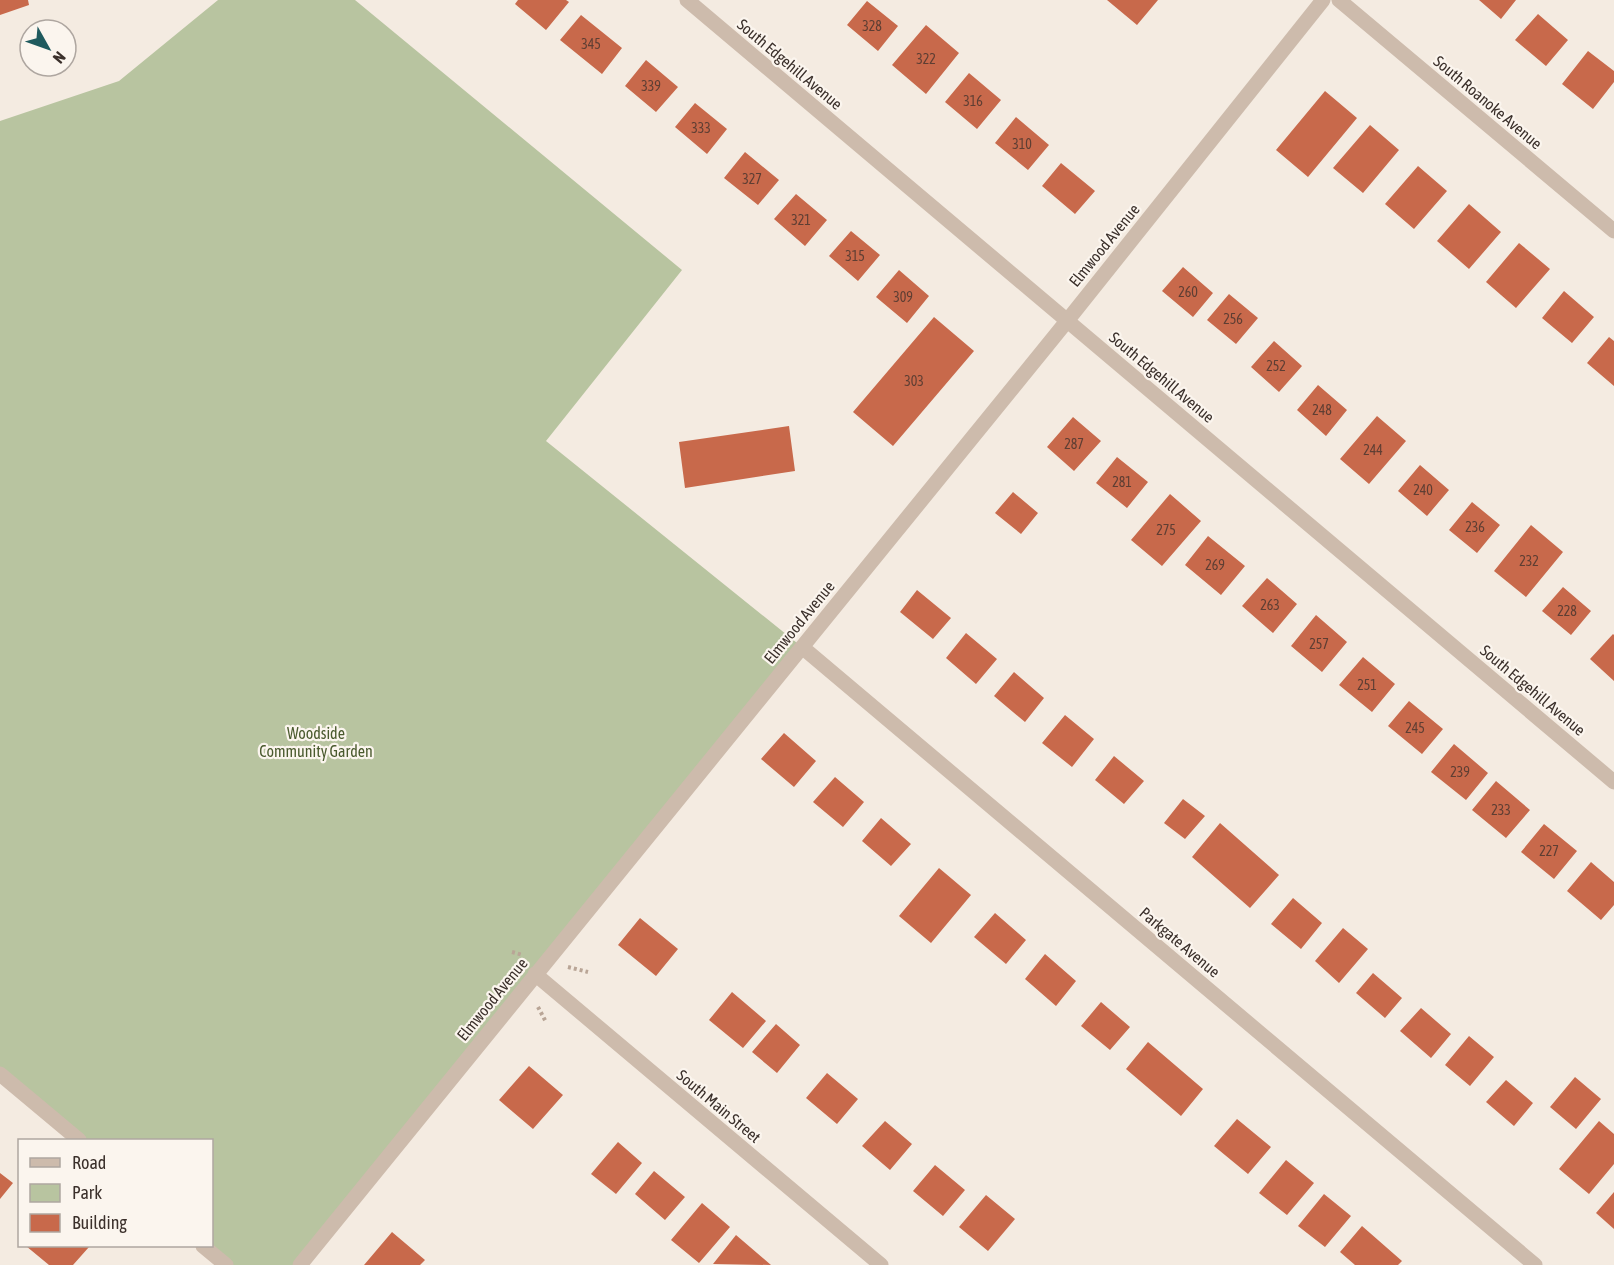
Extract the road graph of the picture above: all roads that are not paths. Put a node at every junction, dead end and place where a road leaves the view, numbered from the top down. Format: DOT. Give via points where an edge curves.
graph roads {
  1 [pos="687,0"];
  2 [pos="1323,0"];
  3 [pos="1339,0"];
  4 [pos="1614,231"];
  5 [pos="1066,321"];
  6 [pos="802,647"];
  7 [pos="1614,782"];
  8 [pos="535,974"];
  9 [pos="0,1074"];
  10 [pos="78,1139"];
  11 [pos="205,1247"];
  12 [pos="226,1265"];
  13 [pos="300,1265"];
  14 [pos="880,1265"];
  15 [pos="1535,1265"];
  1 -- 5 [label="street, South Edgehill Avenue"];
  2 -- 5 [label="street, Elmwood Avenue"];
  3 -- 4 [label="street, South Roanoke Avenue"];
  5 -- 6 [label="street, Elmwood Avenue"];
  5 -- 7 [label="street, South Edgehill Avenue"];
  6 -- 8 [label="street, Elmwood Avenue"];
  6 -- 15 [label="street, Parkgate Avenue"];
  8 -- 13 [label="street, Elmwood Avenue"];
  8 -- 14 [label="street, South Main Street"];
  9 -- 10 [label="street"];
  11 -- 12 [label="street"];
}
